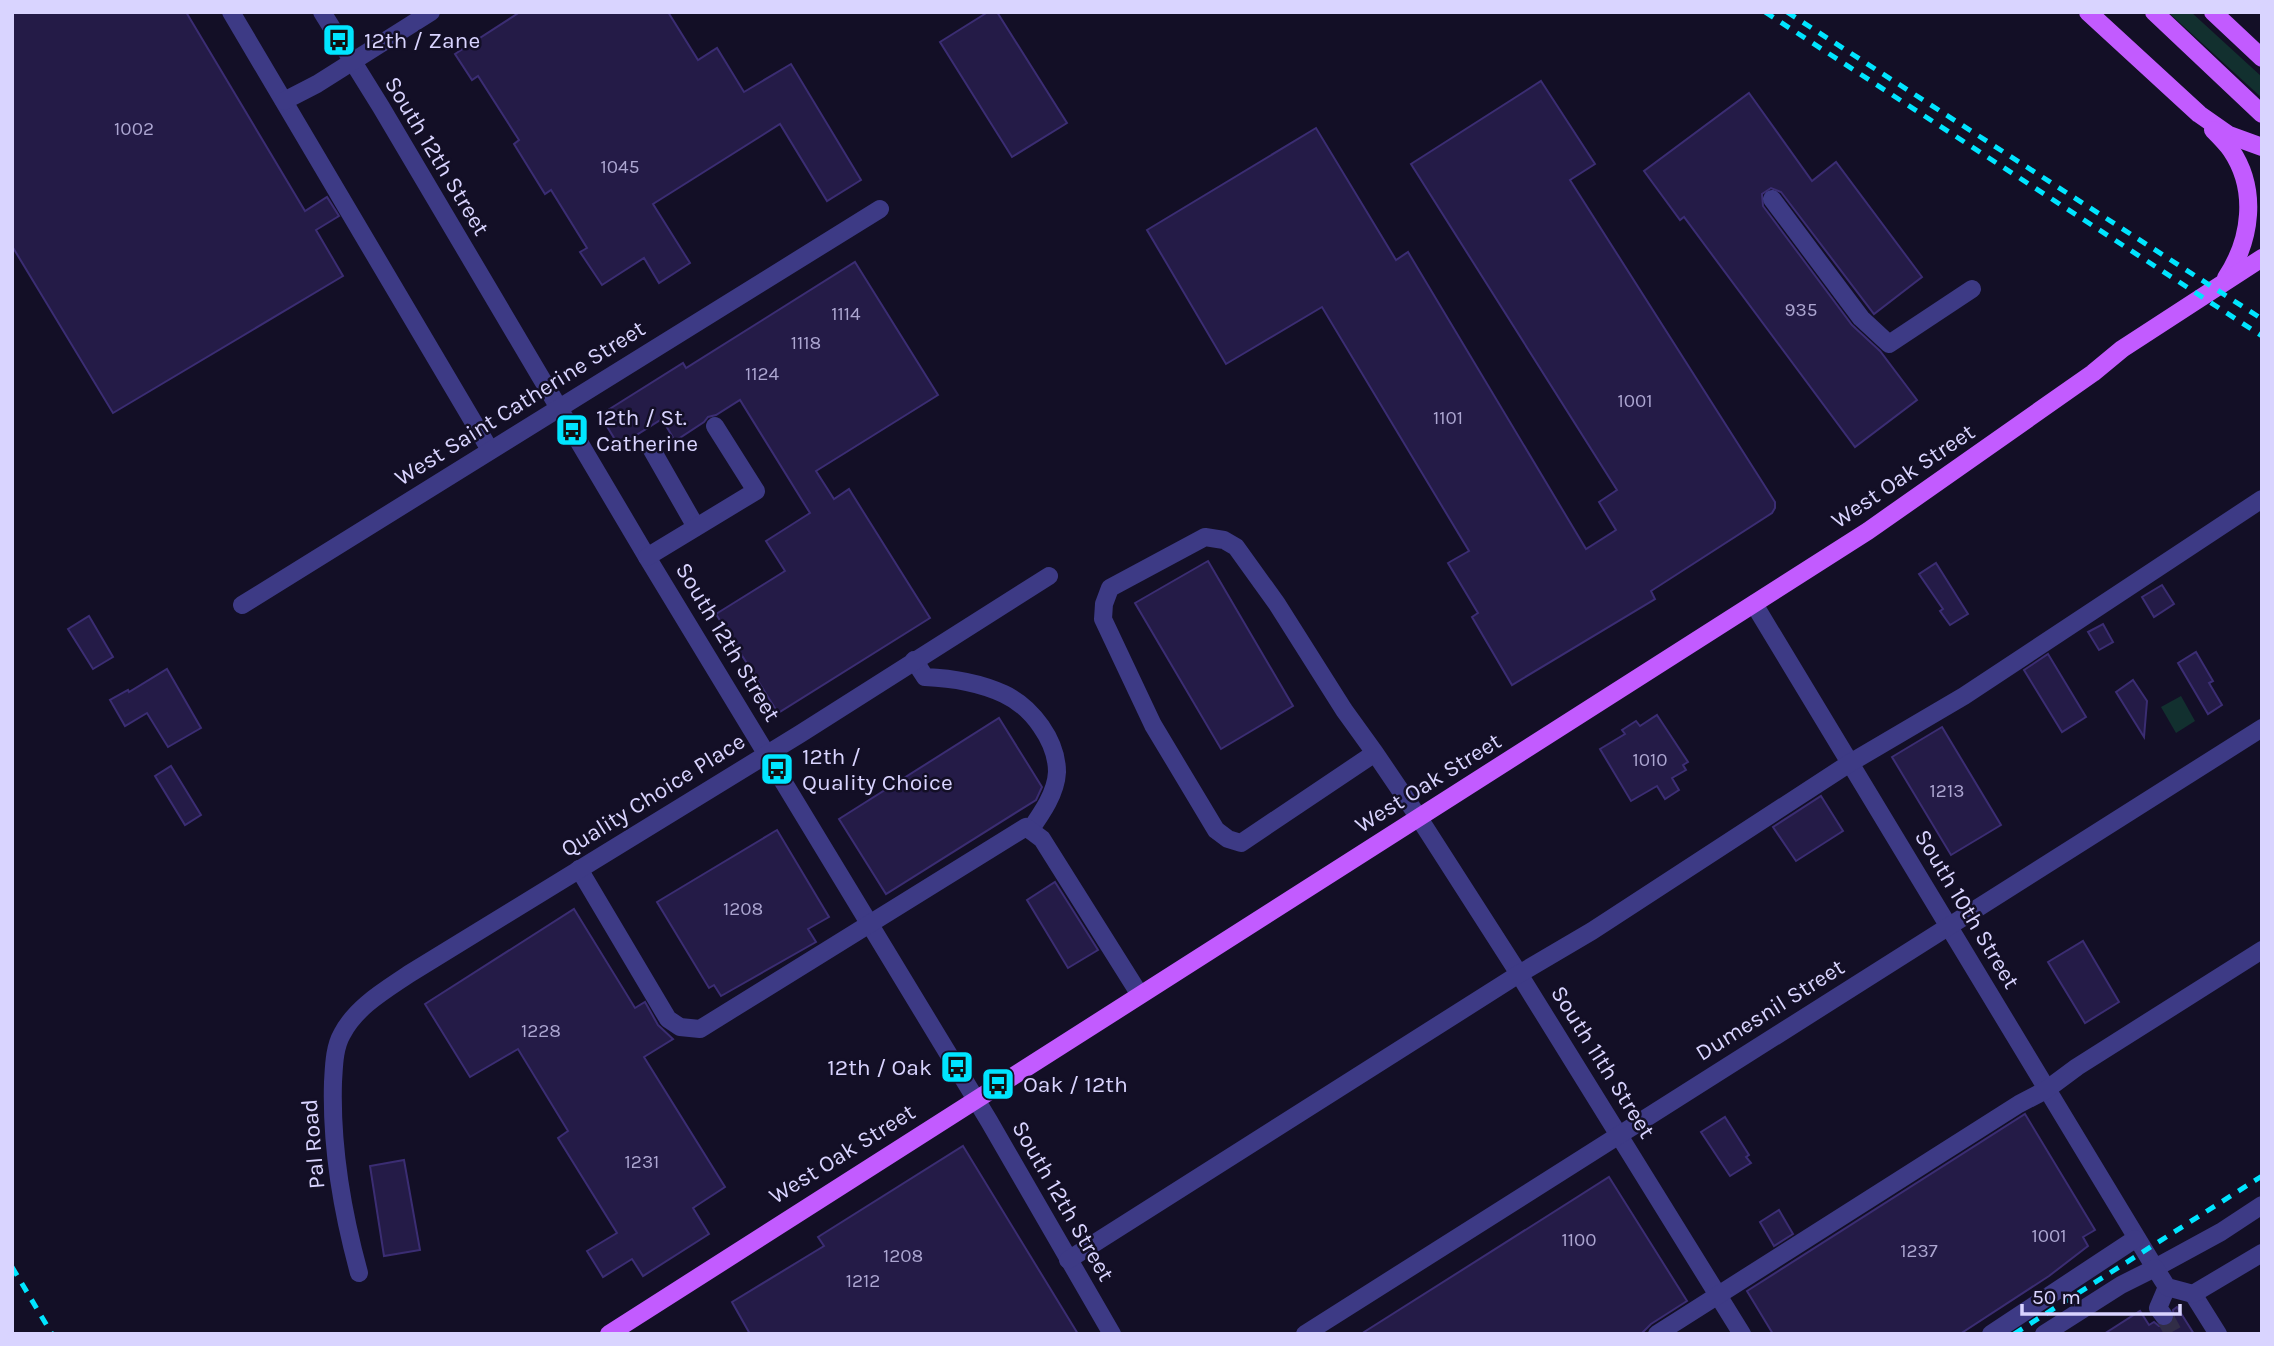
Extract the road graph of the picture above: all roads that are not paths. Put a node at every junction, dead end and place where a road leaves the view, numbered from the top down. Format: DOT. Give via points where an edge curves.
graph roads {
  1 [pos="231,12"];
  2 [pos="322,12"];
  3 [pos="431,12"];
  4 [pos="2088,12"];
  5 [pos="2154,12"];
  6 [pos="2213,12"];
  7 [pos="2262,58"];
  8 [pos="352,62"];
  9 [pos="284,101"];
  10 [pos="2199,114"];
  11 [pos="2262,114"];
  12 [pos="2262,147"];
  13 [pos="1772,199"];
  14 [pos="880,209"];
  15 [pos="2262,258"];
  16 [pos="2222,285"];
  17 [pos="1972,289"];
  18 [pos="558,407"];
  19 [pos="715,426"];
  20 [pos="490,450"];
  21 [pos="652,450"];
  22 [pos="2262,499"];
  23 [pos="696,527"];
  24 [pos="647,557"];
  25 [pos="1049,576"];
  26 [pos="1754,604"];
  27 [pos="242,605"];
  28 [pos="914,660"];
  29 [pos="2262,728"];
  30 [pos="767,753"];
  31 [pos="1375,753"];
  32 [pos="1850,763"];
  33 [pos="1419,818"];
  34 [pos="1030,830"];
  35 [pos="579,869"];
  36 [pos="870,923"];
  37 [pos="1949,926"];
  38 [pos="2262,950"];
  39 [pos="1519,974"];
  40 [pos="1140,995"];
  41 [pos="356,1014"];
  42 [pos="2046,1090"];
  43 [pos="976,1098"];
  44 [pos="1619,1135"];
  45 [pos="2262,1205"];
  46 [pos="2135,1239"];
  47 [pos="2262,1253"];
  48 [pos="1068,1260"];
  49 [pos="2155,1268"];
  50 [pos="359,1273"];
  51 [pos="2166,1287"];
  52 [pos="1718,1294"];
  53 [pos="2193,1294"];
  54 [pos="2164,1316"];
  55 [pos="608,1334"];
  56 [pos="1112,1334"];
  57 [pos="1305,1334"];
  58 [pos="1657,1334"];
  59 [pos="1742,1334"];
  60 [pos="1991,1334"];
  61 [pos="2044,1334"];
  62 [pos="2218,1334"];
  1 -- 9 [label="street"];
  2 -- 8 [label="street, South 12th Street"];
  3 -- 8 [label="street"];
  4 -- 10 [label="main road"];
  5 -- 11 [label="main road"];
  6 -- 7 [label="main road"];
  8 -- 9 [label="street"];
  8 -- 18 [label="street, South 12th Street"];
  9 -- 20 [label="street"];
  10 -- 12 [label="main road" via="2230,135"];
  10 -- 16 [label="main road" via="2231,150 2246,179 2246,235 2239,258"];
  13 -- 17 [label="street" via="1861,318 1889,345"];
  14 -- 18 [label="street, West Saint Catherine Street"];
  15 -- 16 [label="main road, West Oak Street"];
  16 -- 26 [label="main road, West Oak Street" via="2122,349 1868,531"];
  18 -- 20 [label="street, West Saint Catherine Street"];
  18 -- 24 [label="street, South 12th Street"];
  19 -- 23 [label="street" via="756,491"];
  20 -- 27 [label="street, West Saint Catherine Street"];
  21 -- 23 [label="street"];
  22 -- 32 [label="street" via="1964,696"];
  23 -- 24 [label="street"];
  24 -- 30 [label="street, South 12th Street"];
  25 -- 28 [label="street, Quality Choice Place"];
  26 -- 32 [label="street, South 10th Street"];
  26 -- 33 [label="main road, West Oak Street"];
  28 -- 30 [label="street, Quality Choice Place"];
  28 -- 34 [label="street" via="925,677 949,678 1004,694 1039,723 1054,750 1057,774 1048,804"];
  29 -- 37 [label="street, Dumesnil Street"];
  30 -- 35 [label="street, Quality Choice Place"];
  30 -- 36 [label="street, South 12th Street"];
  31 -- 31 [label="street, South 11th Street" via="1241,844 1228,839 1216,830 1153,725 1103,619 1110,588 1205,537 1236,547"];
  31 -- 33 [label="street, South 11th Street"];
  32 -- 37 [label="street, South 10th Street"];
  32 -- 39 [label="street"];
  33 -- 39 [label="street, South 11th Street"];
  33 -- 40 [label="main road, West Oak Street"];
  34 -- 36 [label="street" via="1026,827"];
  34 -- 40 [label="street" via="1042,839"];
  35 -- 36 [label="street" via="667,1019 680,1027 700,1029"];
  35 -- 41 [label="street, Quality Choice Place" via="377,995"];
  36 -- 43 [label="street, South 12th Street"];
  37 -- 42 [label="street, South 10th Street"];
  37 -- 44 [label="street, Dumesnil Street"];
  38 -- 42 [label="street"];
  39 -- 44 [label="street, South 11th Street"];
  39 -- 48 [label="street"];
  40 -- 43 [label="main road, West Oak Street"];
  41 -- 50 [label="street, Pal Road" via="341,1035 334,1063 332,1112 339,1180"];
  42 -- 46 [label="street, South 10th Street"];
  42 -- 52 [label="street"];
  43 -- 48 [label="street, South 12th Street"];
  43 -- 55 [label="main road, West Oak Street"];
  44 -- 52 [label="street, South 11th Street"];
  44 -- 57 [label="street, Dumesnil Street"];
  45 -- 49 [label="street"];
  46 -- 49 [label="street, South 10th Street"];
  46 -- 60 [label="street"];
  47 -- 53 [label="street"];
  48 -- 56 [label="street, South 12th Street"];
  49 -- 51 [label="street, South 10th Street"];
  49 -- 61 [label="street"];
  51 -- 53 [label="street"];
  51 -- 54 [label="street" via="2158,1308"];
  52 -- 58 [label="street"];
  52 -- 59 [label="street, South 11th Street"];
  53 -- 62 [label="street"];
}
